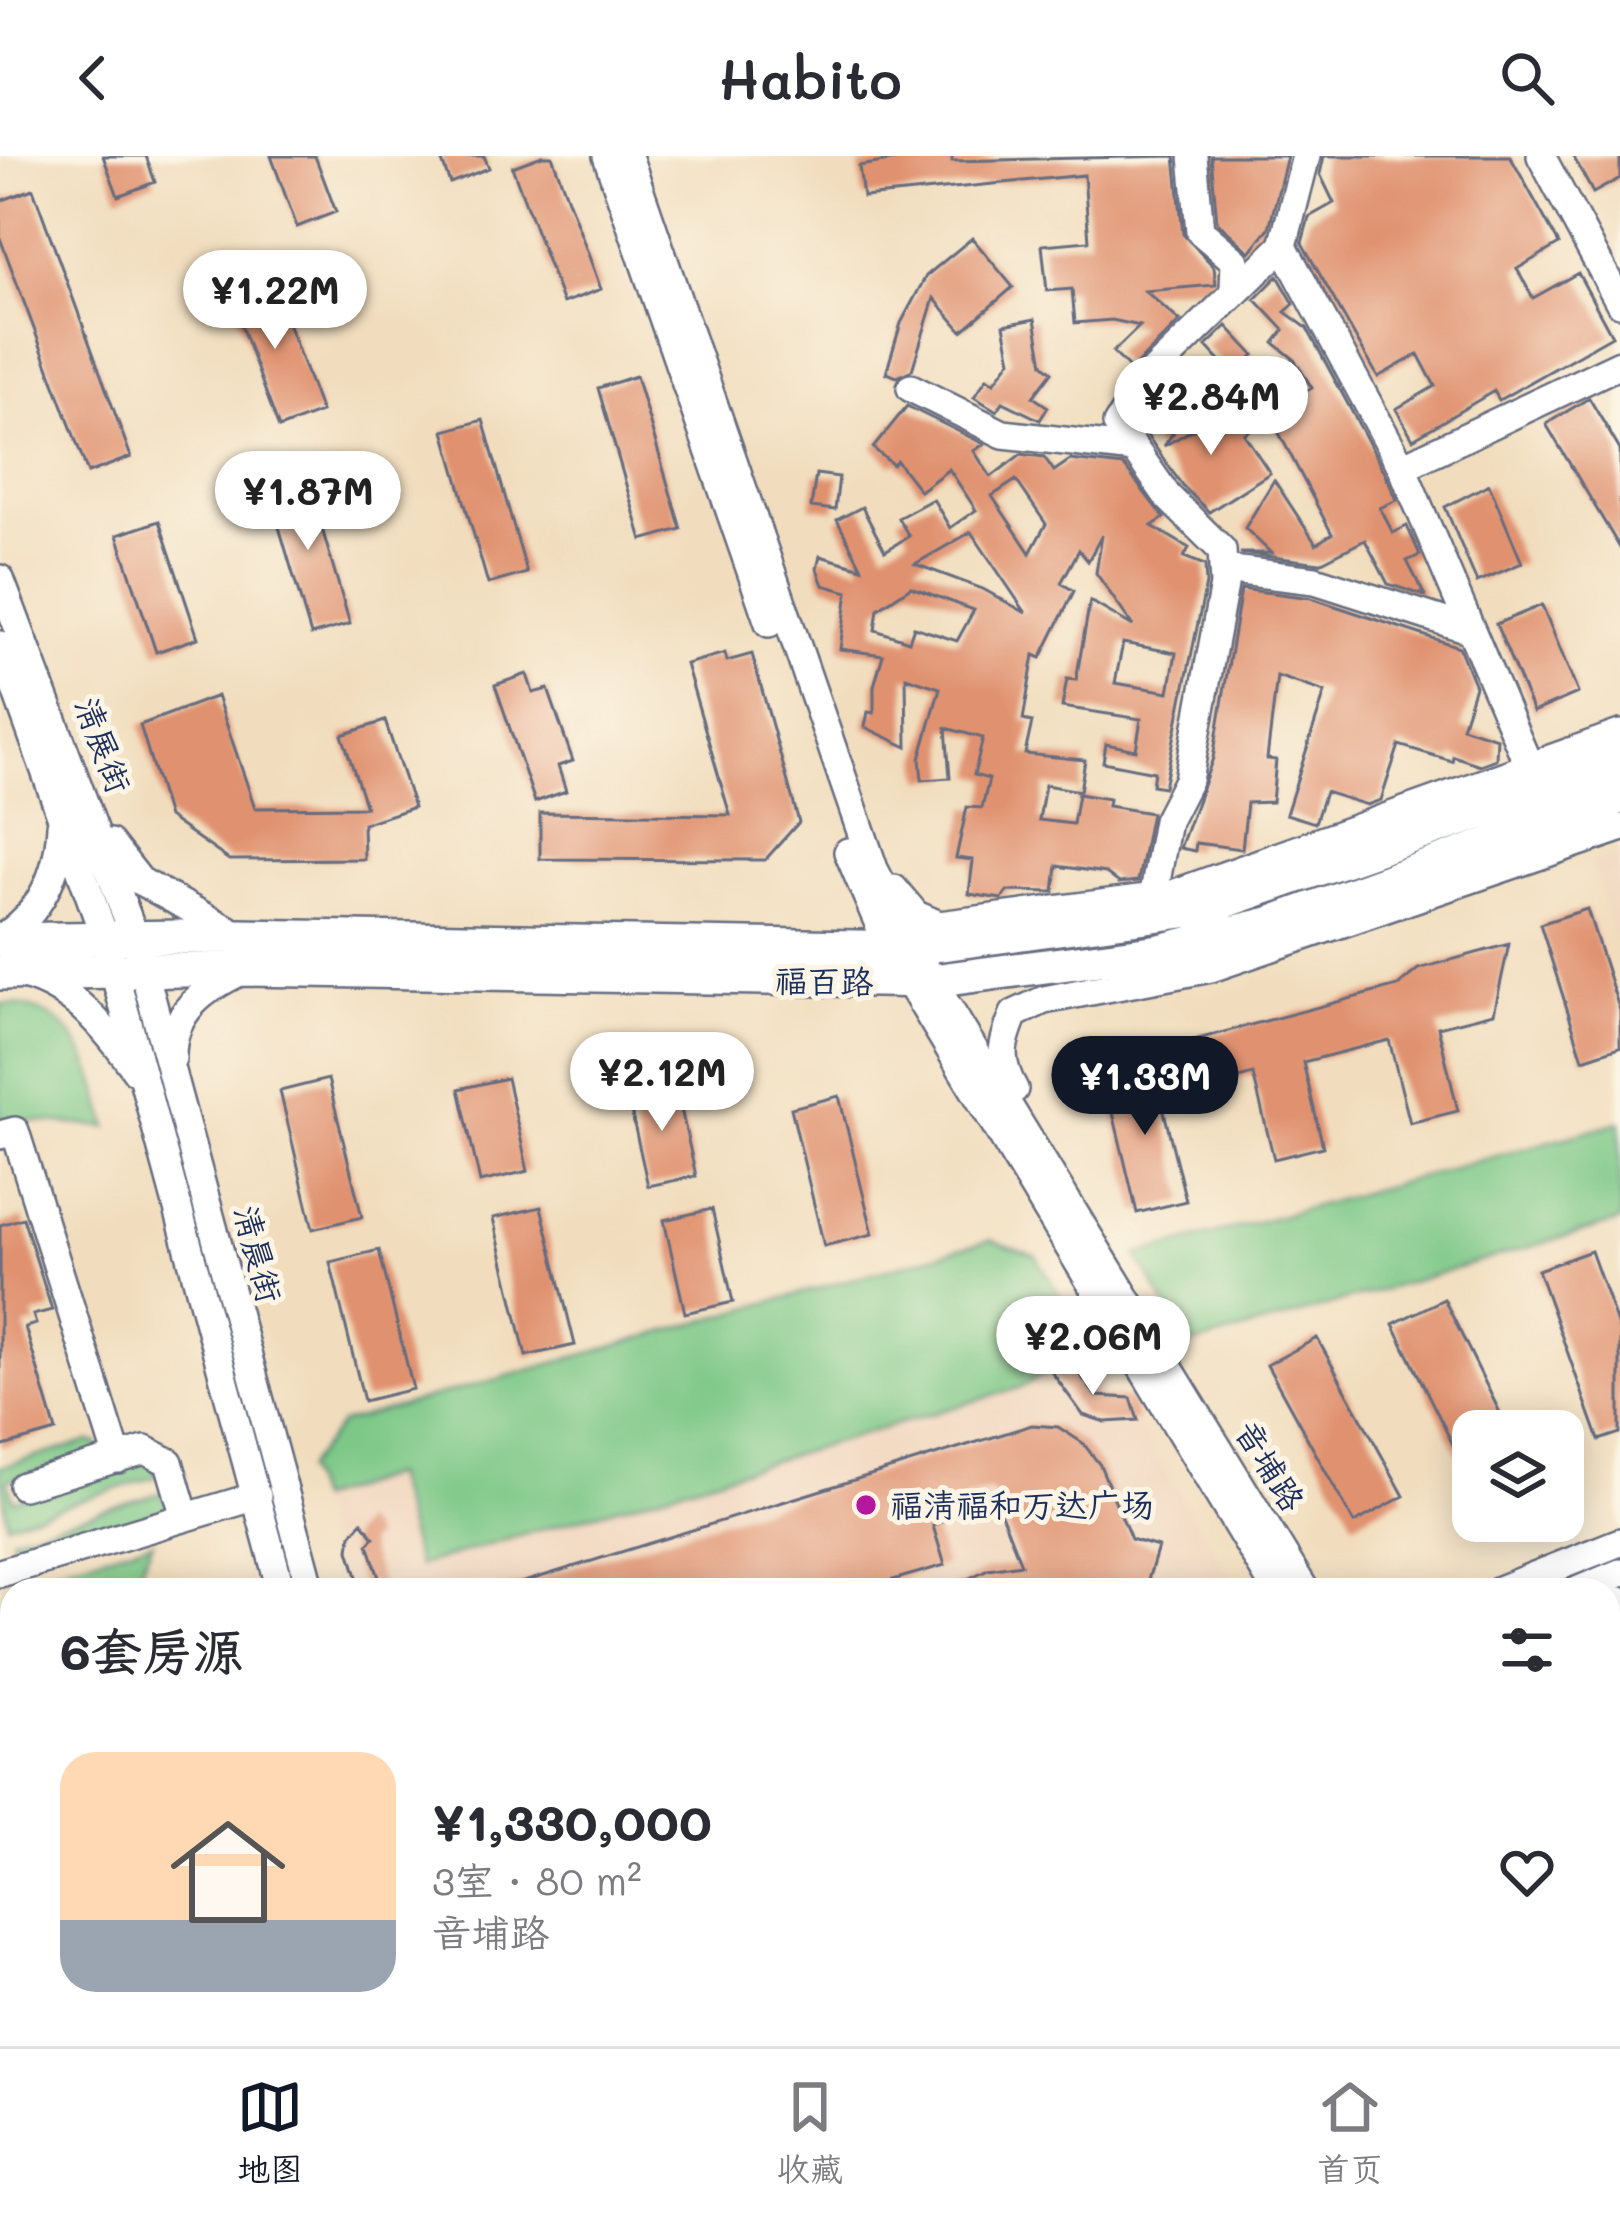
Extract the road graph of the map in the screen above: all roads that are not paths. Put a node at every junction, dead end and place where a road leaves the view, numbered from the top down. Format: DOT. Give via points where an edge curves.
graph roads {
  1 [pos="608,156"];
  2 [pos="628,156"];
  3 [pos="638,156"];
  4 [pos="1193,156"];
  5 [pos="1306,156"];
  6 [pos="1541,156"];
  7 [pos="1283,246"];
  8 [pos="1234,290"];
  9 [pos="1620,303"];
  10 [pos="1620,364"];
  11 [pos="911,388"];
  12 [pos="1134,449"];
  13 [pos="1402,467"];
  14 [pos="1223,569"];
  15 [pos="0,579"];
  16 [pos="1471,630"];
  17 [pos="0,645"];
  18 [pos="10,700"];
  19 [pos="1620,734"];
  20 [pos="1620,764"];
  21 [pos="1535,780"];
  22 [pos="1620,797"];
  23 [pos="90,810"];
  24 [pos="62,815"];
  25 [pos="1620,828"];
  26 [pos="1151,908"];
  27 [pos="0,940"];
  28 [pos="902,949"];
  29 [pos="243,953"];
  30 [pos="125,954"];
  31 [pos="6,973"];
  32 [pos="921,982"];
  33 [pos="159,1079"];
  34 [pos="0,1135"];
  35 [pos="118,1459"];
  36 [pos="23,1486"];
  37 [pos="257,1496"];
  38 [pos="185,1517"];
  39 [pos="1620,1542"];
  40 [pos="0,1573"];
  41 [pos="278,1578"];
  42 [pos="307,1578"];
  43 [pos="1269,1578"];
  44 [pos="1297,1578"];
  45 [pos="1311,1578"];
  46 [pos="1529,1578"];
  1 -- 28 [label="street" via="856,876"];
  2 -- 28 [label="street"];
  3 -- 26 [label="street" via="896,892 916,915 939,925"];
  4 -- 8 [label="street" via="1200,231 1235,261"];
  5 -- 7 [label="street"];
  6 -- 9 [label="street"];
  7 -- 8 [label="street"];
  7 -- 13 [label="street"];
  8 -- 12 [label="street" via="1147,378 1117,424"];
  10 -- 13 [label="street"];
  11 -- 12 [label="street" via="1003,434"];
  12 -- 14 [label="street" via="1222,550"];
  13 -- 16 [label="street"];
  14 -- 16 [label="street" via="1316,580"];
  14 -- 26 [label="street" via="1188,780 1167,820"];
  15 -- 23 [label="street, 清展街"];
  16 -- 21 [label="street"];
  17 -- 18 [label="street, 清展街"];
  18 -- 24 [label="street, 清展街"];
  19 -- 21 [label="street"];
  20 -- 21 [label="main road, 福百路"];
  21 -- 26 [label="main road, 福百路" via="1273,888"];
  22 -- 32 [label="main road, 福百路" via="1249,929 1160,951"];
  23 -- 29 [label="street" via="140,881"];
  23 -- 30 [label="street, 清展街"];
  24 -- 27 [label="street" via="60,848 37,908"];
  24 -- 30 [label="street, 清展街"];
  25 -- 45 [label="street" via="1211,968 1044,1000 1014,1014 1001,1045 1003,1070"];
  26 -- 28 [label="main road, 福百路"];
  27 -- 30 [label="main road, 福百路"];
  28 -- 29 [label="main road, 福百路"];
  28 -- 32 [label="street, 音埔路"];
  29 -- 30 [label="main road, 福百路"];
  29 -- 32 [label="main road, 福百路"];
  29 -- 33 [label="street" via="181,1018"];
  30 -- 31 [label="main road, 福百路"];
  30 -- 33 [label="street, 清晨街"];
  31 -- 33 [label="street" via="68,995"];
  32 -- 43 [label="street, 音埔路"];
  32 -- 44 [label="street, 音埔路"];
  33 -- 37 [label="street, 清晨街"];
  33 -- 42 [label="street, 清晨街"];
  34 -- 35 [label="street" via="14,1131"];
  35 -- 36 [label="street"];
  35 -- 38 [label="street" via="145,1450 169,1462"];
  37 -- 38 [label="street"];
  37 -- 41 [label="street, 清晨街"];
  38 -- 40 [label="street"];
  39 -- 46 [label="street"];
}
